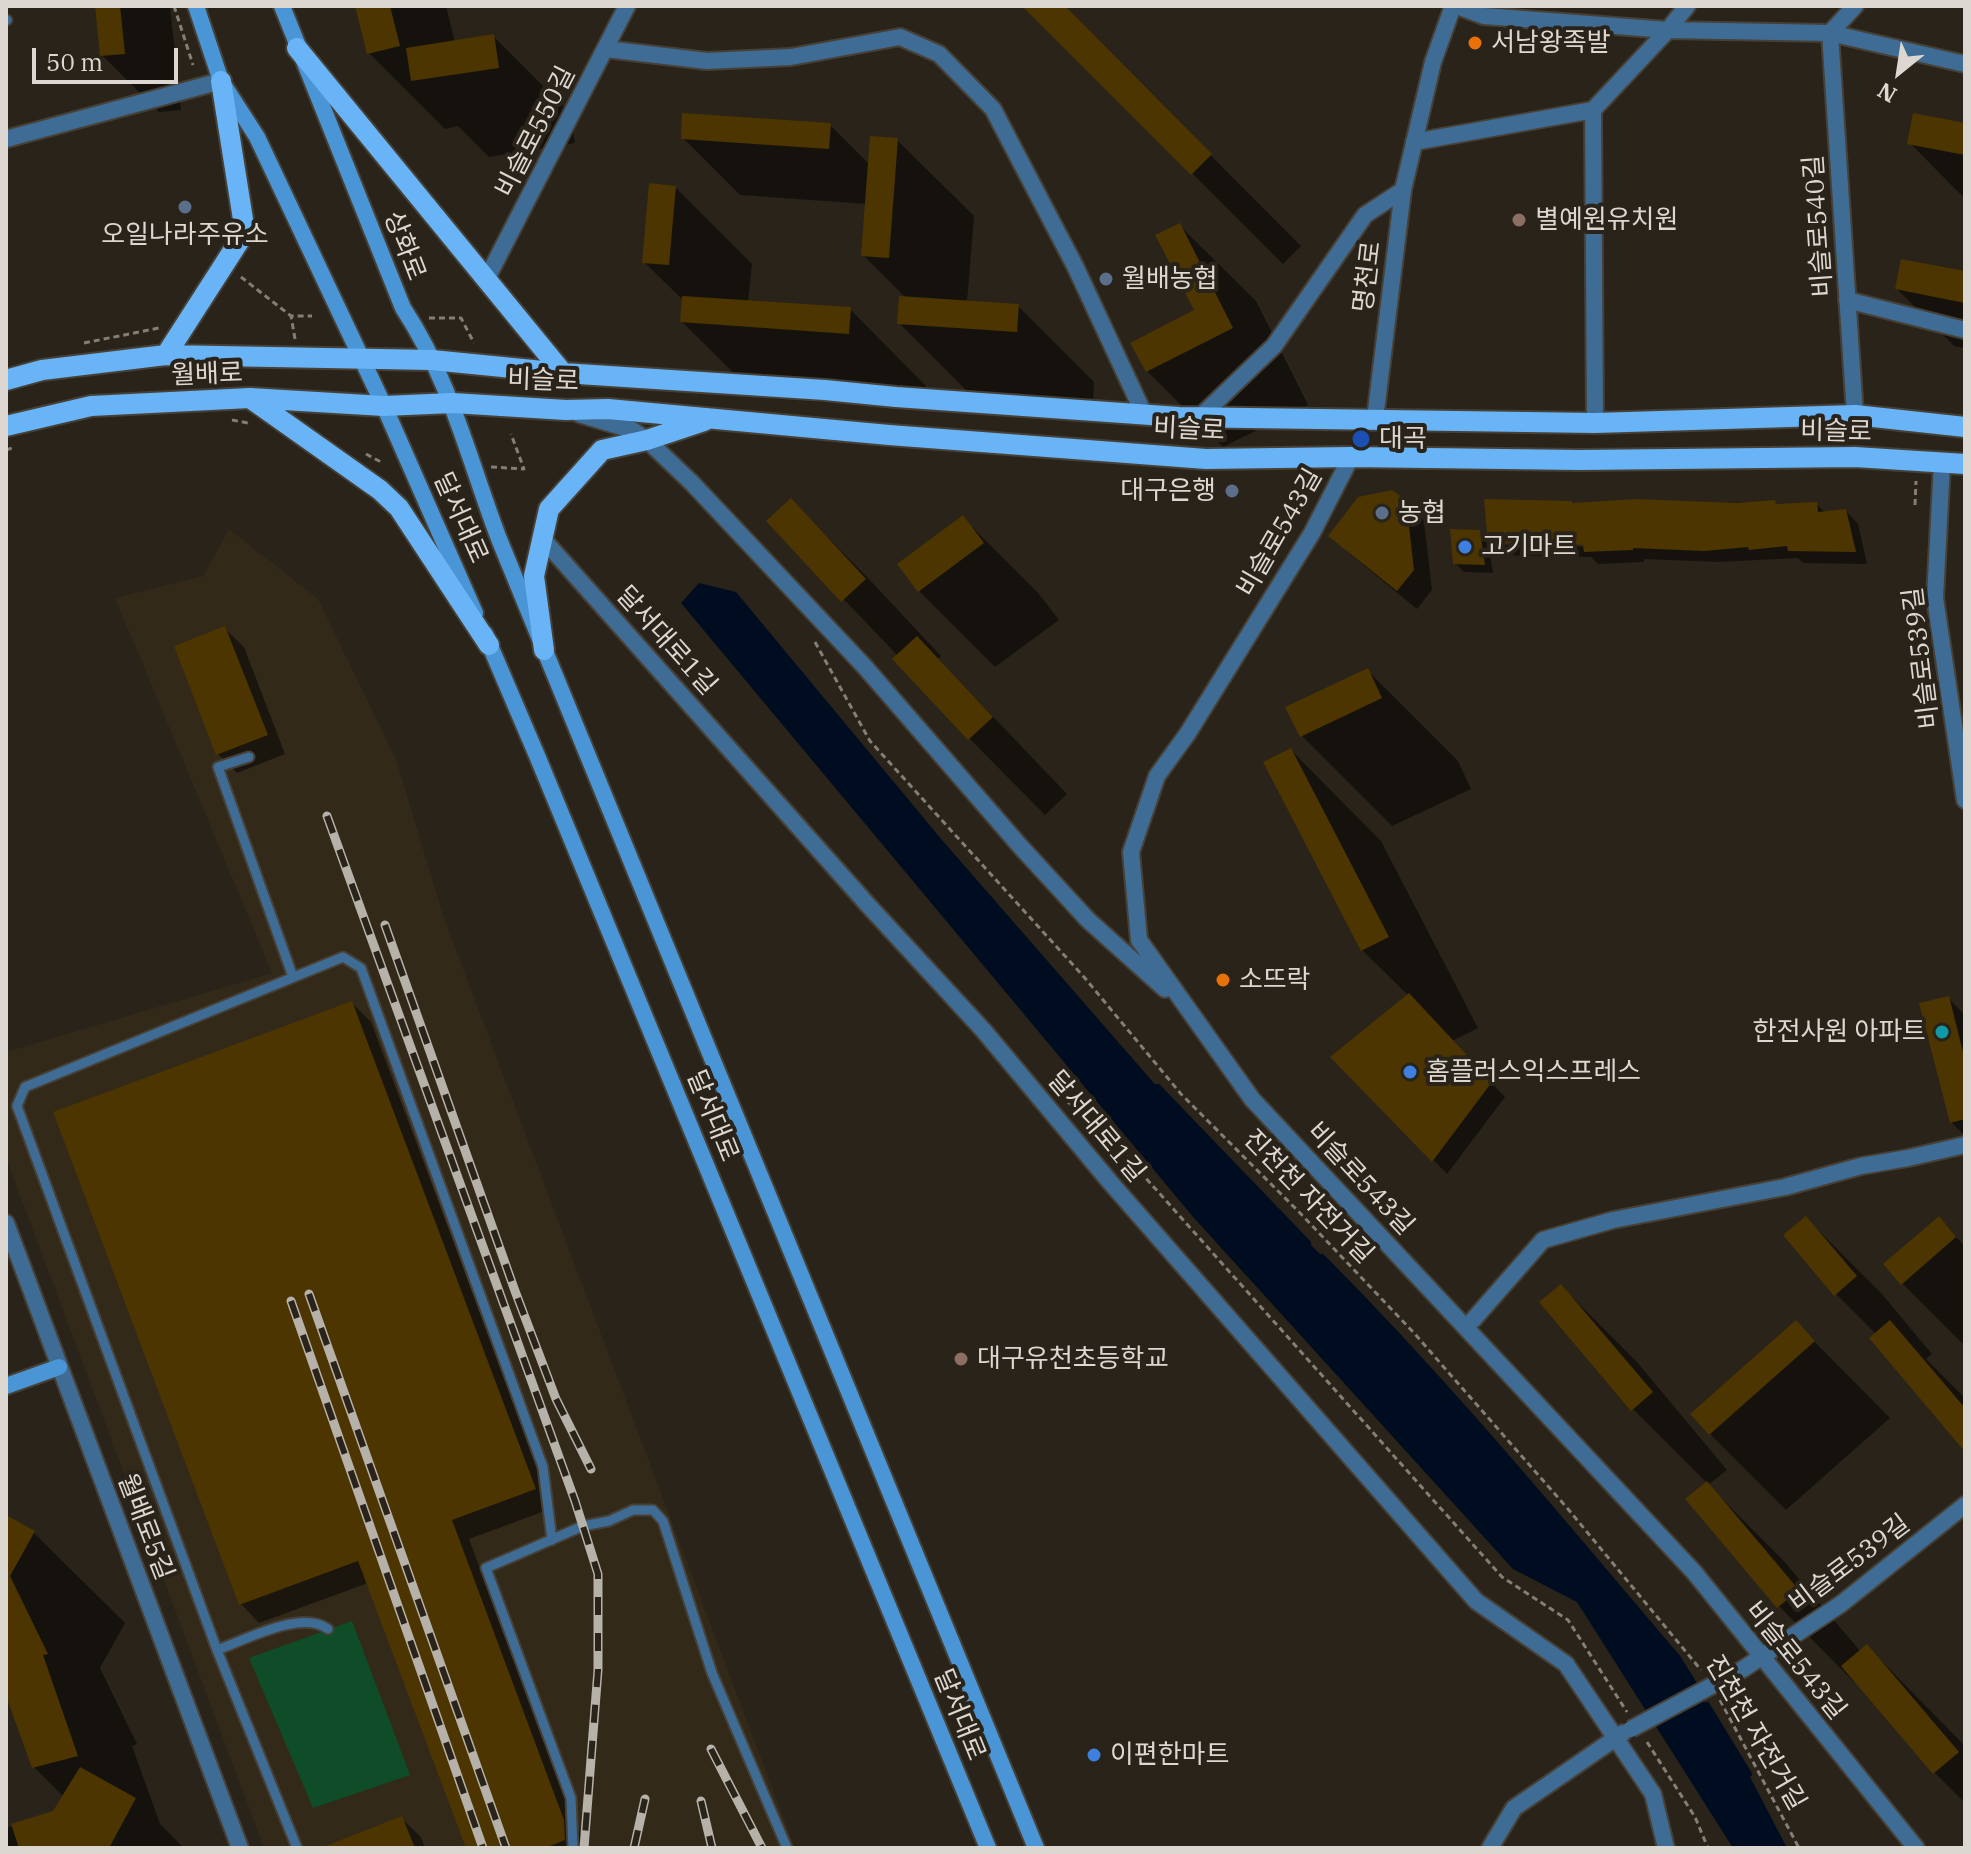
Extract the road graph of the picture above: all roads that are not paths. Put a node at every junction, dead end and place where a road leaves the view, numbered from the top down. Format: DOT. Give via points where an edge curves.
graph roads {
  1 [pos="196,6"];
  2 [pos="282,6"];
  3 [pos="627,6"];
  4 [pos="1455,6"];
  5 [pos="1687,6"];
  6 [pos="1855,6"];
  7 [pos="1668,30"];
  8 [pos="1830,33"];
  9 [pos="297,48"];
  10 [pos="606,49"];
  11 [pos="1965,64"];
  12 [pos="221,81"];
  13 [pos="1593,110"];
  14 [pos="6,139"];
  15 [pos="1414,142"];
  16 [pos="1403,190"];
  17 [pos="486,280"];
  18 [pos="1847,300"];
  19 [pos="1965,330"];
  20 [pos="166,355"];
  21 [pos="362,359"];
  22 [pos="432,360"];
  23 [pos="563,373"];
  24 [pos="6,380"];
  25 [pos="250,398"];
  26 [pos="453,403"];
  27 [pos="384,406"];
  28 [pos="413,406"];
  29 [pos="566,410"];
  30 [pos="1144,414"];
  31 [pos="1855,415"];
  32 [pos="1200,417"];
  33 [pos="714,418"];
  34 [pos="1375,419"];
  35 [pos="1595,423"];
  36 [pos="6,426"];
  37 [pos="1965,427"];
  38 [pos="647,440"];
  39 [pos="1351,457"];
  40 [pos="1942,463"];
  41 [pos="1965,464"];
  42 [pos="485,501"];
  43 [pos="542,538"];
  44 [pos="489,645"];
  45 [pos="544,650"];
  46 [pos="249,757"];
  47 [pos="1965,800"];
  48 [pos="293,977"];
  49 [pos="1195,1018"];
  50 [pos="1965,1145"];
  51 [pos="6,1223"];
  52 [pos="1473,1320"];
  53 [pos="59,1367"];
  54 [pos="6,1386"];
  55 [pos="1965,1505"];
  56 [pos="552,1540"];
  57 [pos="328,1629"];
  58 [pos="217,1650"];
  59 [pos="1763,1658"];
  60 [pos="1614,1739"];
  61 [pos="240,1848"];
  62 [pos="297,1848"];
  63 [pos="573,1848"];
  64 [pos="787,1848"];
  65 [pos="988,1848"];
  66 [pos="1036,1848"];
  67 [pos="1490,1848"];
  68 [pos="1666,1848"];
  69 [pos="1916,1848"];
  1 -- 12 [label="main road"];
  2 -- 9 [label="main road, 상화로"];
  3 -- 10 [label="street, 비슬로550길"];
  4 -- 7 [label="street, 명천로" via="1484,16"];
  4 -- 15 [label="street, 명천로" via="1433,62"];
  5 -- 7 [label="street"];
  6 -- 8 [label="street"];
  7 -- 8 [label="street"];
  7 -- 13 [label="street"];
  8 -- 11 [label="street"];
  8 -- 18 [label="street, 비슬로540길"];
  9 -- 17 [label="main road"];
  9 -- 22 [label="main road, 상화로" via="403,308"];
  10 -- 17 [label="street, 비슬로550길"];
  10 -- 30 [label="street, 비슬로" via="707,61 791,57 900,37 939,54 993,109"];
  12 -- 14 [label="street"];
  12 -- 20 [label="main road, 월배로" via="245,232"];
  12 -- 21 [label="main road" via="257,137"];
  13 -- 15 [label="street"];
  13 -- 35 [label="street"];
  15 -- 16 [label="street, 명천로"];
  16 -- 32 [label="street" via="1365,215 1274,346"];
  16 -- 34 [label="street, 명천로"];
  17 -- 23 [label="main road"];
  18 -- 19 [label="street"];
  18 -- 31 [label="street, 비슬로540길"];
  20 -- 21 [label="main road, 월배로"];
  20 -- 24 [label="main road, 월배로" via="42,370"];
  21 -- 22 [label="main road, 월배로"];
  21 -- 27 [label="main road"];
  22 -- 23 [label="main road, 비슬로"];
  22 -- 26 [label="main road, 상화로"];
  23 -- 30 [label="main road, 비슬로"];
  25 -- 27 [label="main road, 월배로"];
  25 -- 36 [label="main road, 월배로" via="91,406"];
  25 -- 44 [label="main road" via="399,508"];
  26 -- 28 [label="main road, 비슬로"];
  26 -- 29 [label="main road, 비슬로"];
  26 -- 42 [label="main road, 상화로"];
  27 -- 28 [label="main road, 월배로"];
  27 -- 44 [label="main road, 달서대로"];
  29 -- 33 [label="main road, 비슬로"];
  29 -- 38 [label="street" via="632,430"];
  30 -- 32 [label="main road, 비슬로"];
  31 -- 35 [label="main road, 비슬로"];
  31 -- 37 [label="main road, 비슬로"];
  32 -- 34 [label="main road, 비슬로"];
  33 -- 38 [label="main road"];
  33 -- 39 [label="main road, 비슬로" via="1206,459"];
  34 -- 35 [label="main road, 비슬로"];
  38 -- 43 [label="main road" via="602,450 549,509"];
  38 -- 49 [label="street" via="855,656 1088,920"];
  39 -- 40 [label="main road, 비슬로" via="1855,457"];
  39 -- 49 [label="street, 비슬로543길" via="1312,533 1157,776 1131,852 1139,940"];
  40 -- 41 [label="main road, 비슬로"];
  40 -- 47 [label="street, 비슬로539길" via="1935,598"];
  42 -- 45 [label="main road, 달서대로"];
  43 -- 45 [label="main road" via="534,576"];
  43 -- 60 [label="street, 달서대로1길" via="991,1039 1476,1601 1566,1664"];
  44 -- 65 [label="main road, 달서대로"];
  45 -- 66 [label="main road, 달서대로"];
  46 -- 48 [label="lane" via="218,767"];
  48 -- 56 [label="lane" via="343,957 361,968 543,1467"];
  48 -- 58 [label="lane" via="25,1087 17,1106"];
  49 -- 59 [label="street, 비슬로543길" via="1252,1099 1694,1572"];
  50 -- 52 [label="street" via="1613,1220 1543,1240"];
  51 -- 53 [label="street, 월배로5길"];
  53 -- 54 [label="main road"];
  53 -- 61 [label="street, 월배로5길"];
  55 -- 59 [label="street, 비슬로539길" via="1841,1604"];
  56 -- 63 [label="lane" via="486,1568 571,1798"];
  56 -- 64 [label="lane" via="633,1510 653,1510 663,1521 712,1673"];
  57 -- 58 [label="lane" via="320,1623 292,1623"];
  58 -- 62 [label="lane"];
  59 -- 60 [label="street, 비슬로539길, bridge"];
  59 -- 69 [label="street, 비슬로543길"];
  60 -- 67 [label="street, 비슬로539길" via="1514,1808"];
  60 -- 68 [label="street, 달서대로1길" via="1653,1794"];
}
